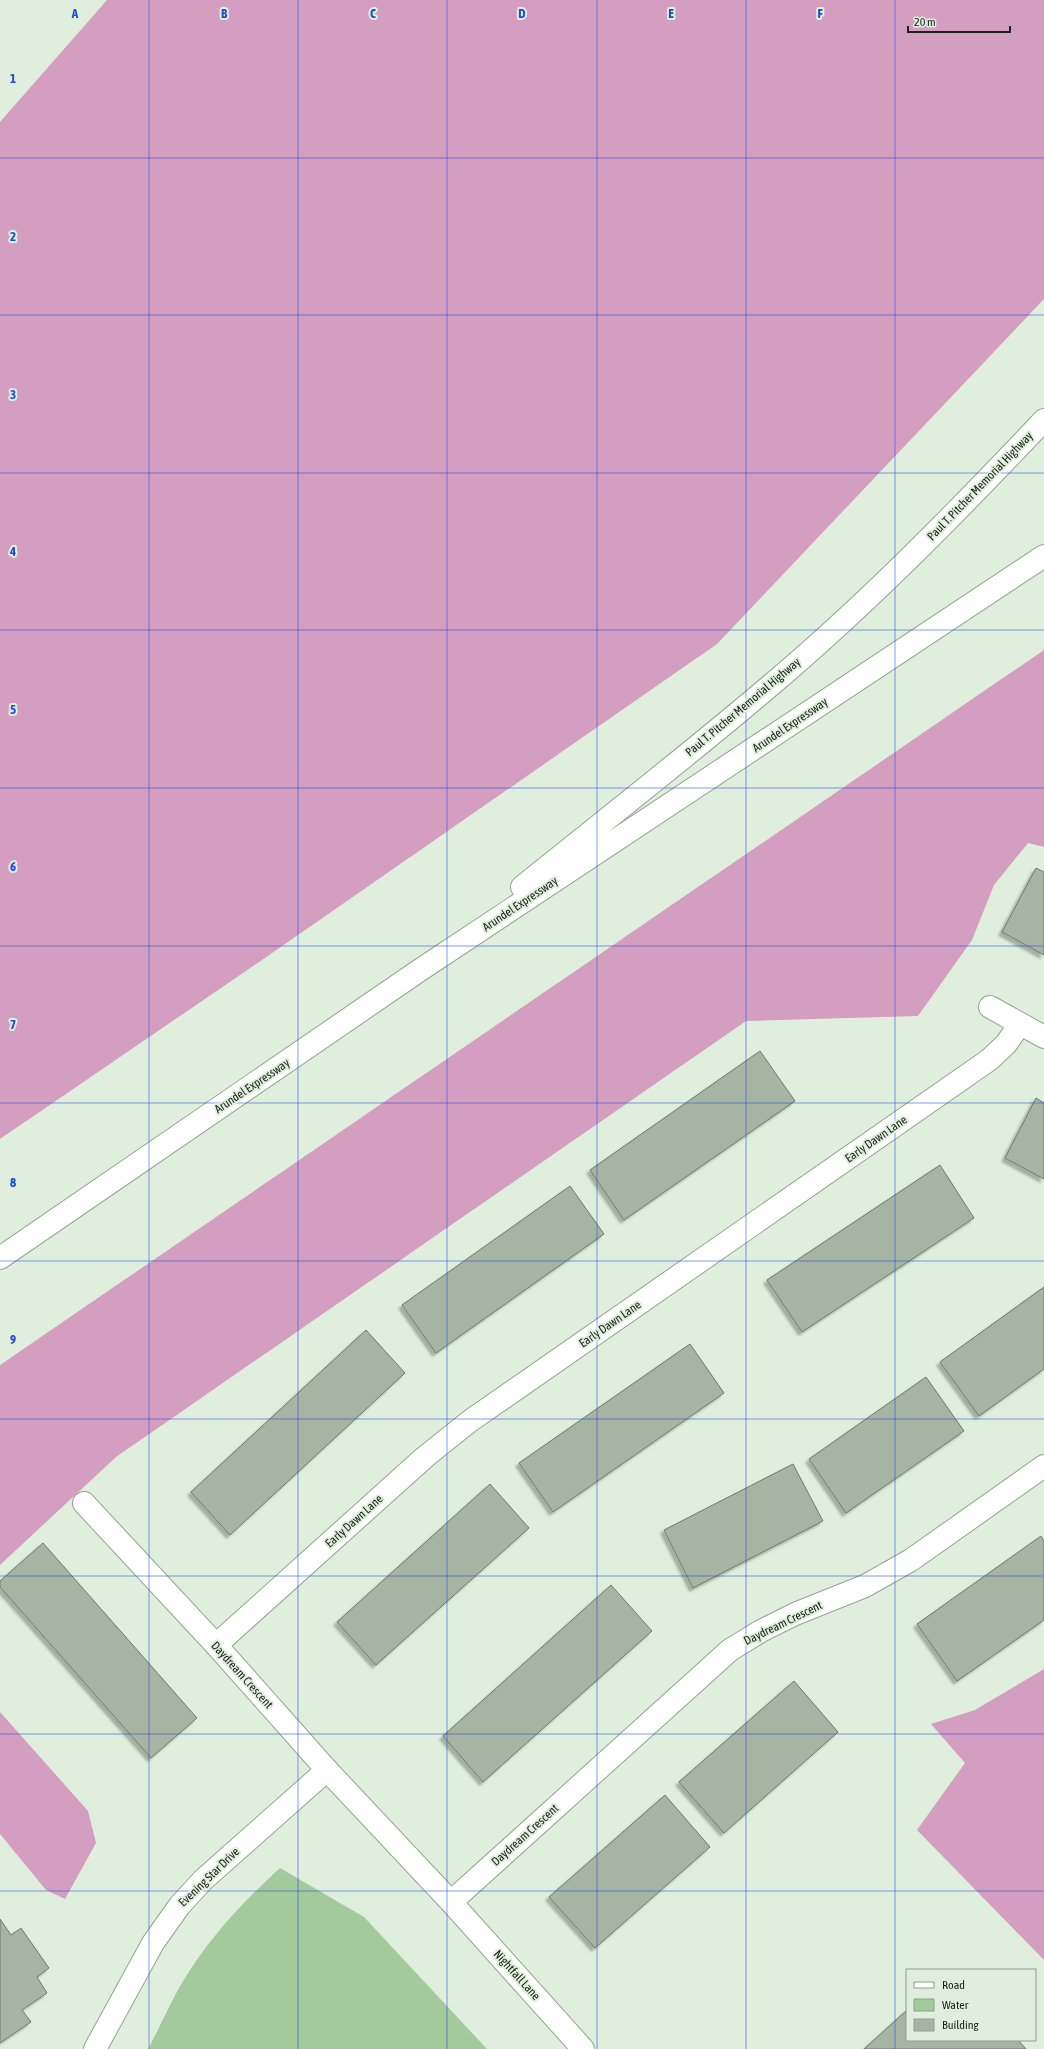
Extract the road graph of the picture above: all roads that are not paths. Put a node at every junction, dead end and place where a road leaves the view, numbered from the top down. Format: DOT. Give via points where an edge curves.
graph roads {
  1 [pos="1044,420"];
  2 [pos="1044,556"];
  3 [pos="420,970"];
  4 [pos="990,1007"];
  5 [pos="1020,1024"];
  6 [pos="1044,1037"];
  7 [pos="0,1258"];
  8 [pos="1044,1466"];
  9 [pos="84,1503"];
  10 [pos="216,1645"];
  11 [pos="327,1770"];
  12 [pos="451,1902"];
  13 [pos="95,2049"];
  14 [pos="583,2049"];
  1 -- 3 [label="main road, Paul T. Pitcher Memorial Highway" via="878,590 772,685"];
  2 -- 3 [label="main road, Arundel Expressway"];
  3 -- 7 [label="main road, Arundel Expressway"];
  4 -- 5 [label="main road"];
  5 -- 6 [label="main road"];
  5 -- 10 [label="main road, Early Dawn Lane" via="1006,1044 989,1060 470,1421 425,1457"];
  8 -- 12 [label="main road, Daydream Crescent" via="894,1571 775,1624 730,1650"];
  9 -- 10 [label="main road, Daydream Crescent"];
  10 -- 11 [label="main road, Daydream Crescent"];
  11 -- 12 [label="main road, Daydream Crescent"];
  11 -- 13 [label="main road, Evening Star Drive" via="203,1880 180,1905 153,1943"];
  12 -- 14 [label="main road, Nightfall Lane"];
}
